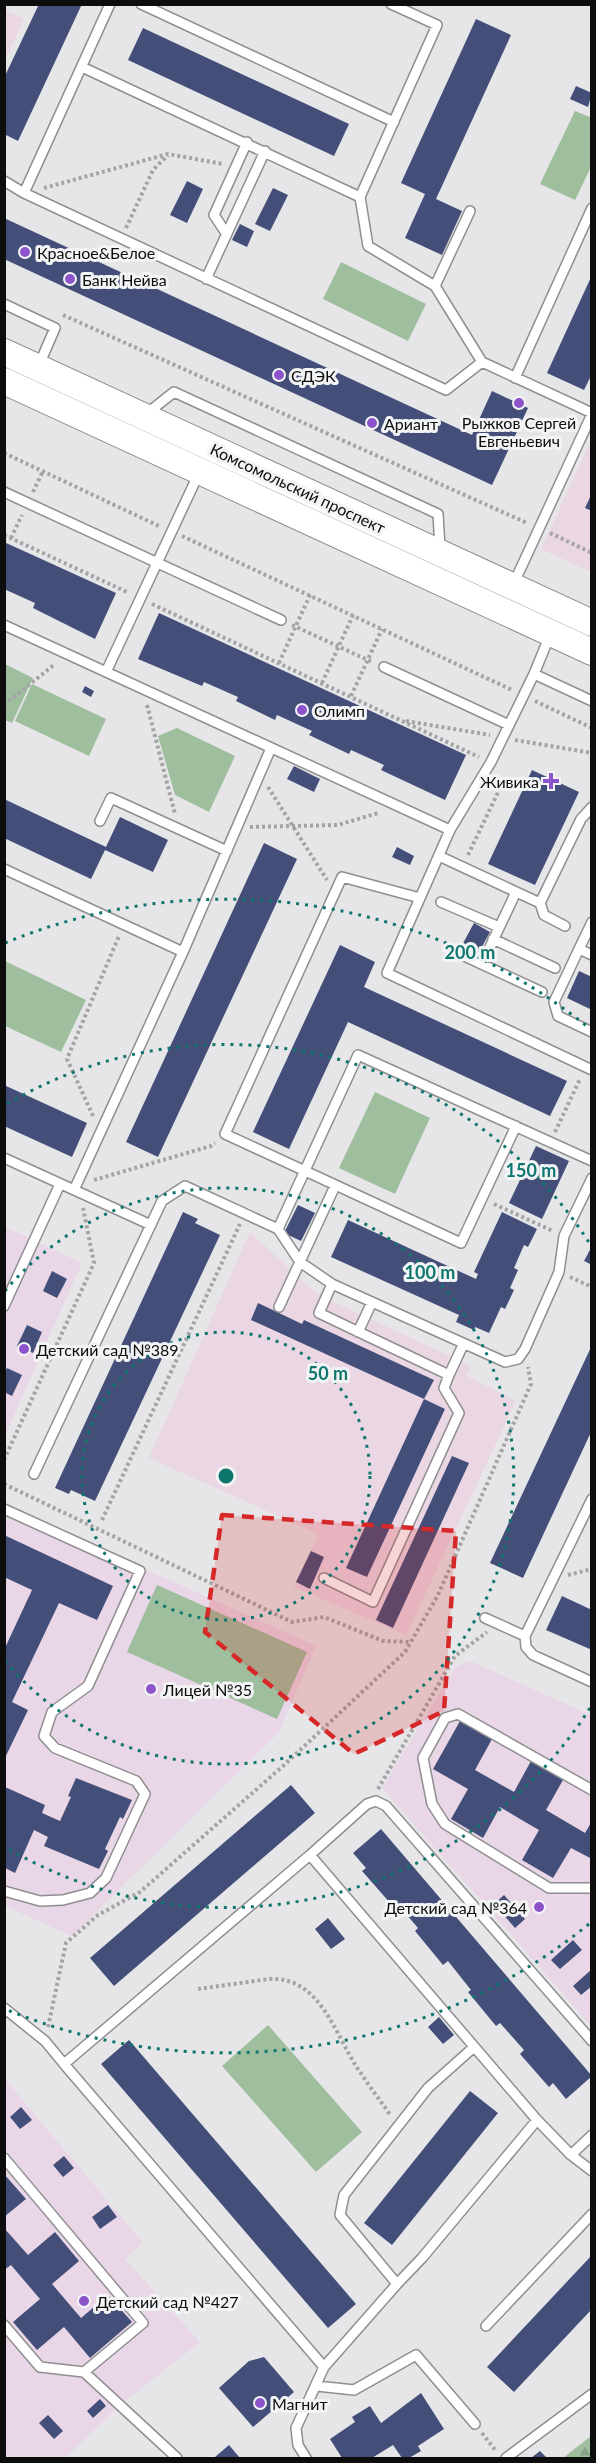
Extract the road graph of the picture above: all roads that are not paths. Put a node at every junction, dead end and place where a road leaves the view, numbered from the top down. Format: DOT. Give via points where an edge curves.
graph roads {
  1 [pos="110,4"];
  2 [pos="141,4"];
  3 [pos="392,4"];
  4 [pos="81,67"];
  5 [pos="394,122"];
  6 [pos="247,142"];
  7 [pos="265,151"];
  8 [pos="4,181"];
  9 [pos="24,193"];
  10 [pos="360,197"];
  11 [pos="591,208"];
  12 [pos="470,211"];
  13 [pos="226,233"];
  14 [pos="206,279"];
  15 [pos="435,286"];
  16 [pos="4,304"];
  17 [pos="4,352"];
  18 [pos="482,362"];
  19 [pos="38,367"];
  20 [pos="515,378"];
  21 [pos="4,381"];
  22 [pos="591,413"];
  23 [pos="144,416"];
  24 [pos="199,472"];
  25 [pos="4,492"];
  26 [pos="440,554"];
  27 [pos="156,563"];
  28 [pos="512,587"];
  29 [pos="562,610"];
  30 [pos="281,620"];
  31 [pos="591,623"];
  32 [pos="4,625"];
  33 [pos="551,633"];
  34 [pos="591,652"];
  35 [pos="384,668"];
  36 [pos="106,672"];
  37 [pos="534,674"];
  38 [pos="591,701"];
  39 [pos="509,725"];
  40 [pos="272,748"];
  41 [pos="591,807"];
  42 [pos="100,821"];
  43 [pos="450,830"];
  44 [pos="227,851"];
  45 [pos="439,856"];
  46 [pos="4,869"];
  47 [pos="516,892"];
  48 [pos="420,898"];
  49 [pos="441,902"];
  50 [pos="540,903"];
  51 [pos="591,922"];
  52 [pos="565,926"];
  53 [pos="499,927"];
  54 [pos="493,939"];
  55 [pos="579,949"];
  56 [pos="183,952"];
  57 [pos="462,955"];
  58 [pos="591,955"];
  59 [pos="482,964"];
  60 [pos="555,968"];
  61 [pos="542,992"];
  62 [pos="591,1032"];
  63 [pos="588,1069"];
  64 [pos="516,1126"];
  65 [pos="4,1158"];
  66 [pos="591,1161"];
  67 [pos="304,1172"];
  68 [pos="591,1178"];
  69 [pos="60,1184"];
  70 [pos="335,1186"];
  71 [pos="76,1190"];
  72 [pos="151,1225"];
  73 [pos="278,1228"];
  74 [pos="300,1262"];
  75 [pos="332,1284"];
  76 [pos="372,1302"];
  77 [pos="4,1306"];
  78 [pos="279,1307"];
  79 [pos="358,1332"];
  80 [pos="463,1345"];
  81 [pos="449,1375"];
  82 [pos="34,1474"];
  83 [pos="591,1499"];
  84 [pos="4,1509"];
  85 [pos="324,1578"];
  86 [pos="485,1618"];
  87 [pos="525,1636"];
  88 [pos="591,1682"];
  89 [pos="591,1790"];
  90 [pos="310,1855"];
  91 [pos="591,1888"];
  92 [pos="4,1891"];
  93 [pos="4,2008"];
  94 [pos="591,2041"];
  95 [pos="474,2047"];
  96 [pos="64,2064"];
  97 [pos="537,2120"];
  98 [pos="591,2136"];
  99 [pos="572,2155"];
  100 [pos="5,2159"];
  101 [pos="591,2171"];
  102 [pos="591,2214"];
  103 [pos="397,2284"];
  104 [pos="4,2325"];
  105 [pos="486,2326"];
  106 [pos="324,2367"];
  107 [pos="84,2372"];
  108 [pos="317,2386"];
  109 [pos="591,2394"];
  110 [pos="475,2424"];
  111 [pos="177,2458"];
  112 [pos="306,2458"];
  113 [pos="504,2458"];
  1 -- 4 [label="lane"];
  2 -- 5 [label="lane"];
  3 -- 5 [label="lane" via="437,25"];
  4 -- 6 [label="lane"];
  4 -- 9 [label="lane"];
  5 -- 10 [label="lane"];
  6 -- 7 [label="lane"];
  6 -- 13 [label="lane" via="214,215"];
  7 -- 10 [label="lane"];
  7 -- 13 [label="lane"];
  8 -- 9 [label="lane"];
  9 -- 14 [label="lane"];
  10 -- 15 [label="lane" via="368,246"];
  11 -- 20 [label="lane"];
  12 -- 15 [label="lane"];
  13 -- 14 [label="lane"];
  14 -- 18 [label="lane" via="446,390"];
  15 -- 18 [label="lane"];
  16 -- 19 [label="lane" via="55,328"];
  17 -- 19 [label="main road, Комсомольский проспект"];
  18 -- 20 [label="lane"];
  19 -- 23 [label="main road, Комсомольский проспект"];
  20 -- 22 [label="lane"];
  21 -- 24 [label="main road, Комсомольский проспект"];
  22 -- 28 [label="lane"];
  23 -- 26 [label="main road, Комсомольский проспект"];
  23 -- 26 [label="lane" via="174,392 438,514"];
  24 -- 27 [label="lane"];
  24 -- 33 [label="main road, Комсомольский проспект"];
  25 -- 27 [label="lane"];
  26 -- 28 [label="main road, Комсомольский проспект"];
  27 -- 30 [label="lane"];
  27 -- 36 [label="lane"];
  28 -- 29 [label="main road, Комсомольский проспект"];
  29 -- 31 [label="main road, Комсомольский проспект"];
  29 -- 33 [label="main road"];
  32 -- 36 [label="lane"];
  33 -- 34 [label="main road, Комсомольский проспект"];
  33 -- 37 [label="lane"];
  35 -- 39 [label="lane"];
  36 -- 40 [label="lane"];
  37 -- 38 [label="lane"];
  37 -- 39 [label="lane"];
  39 -- 43 [label="lane"];
  40 -- 43 [label="lane"];
  40 -- 44 [label="lane"];
  41 -- 50 [label="lane" via="581,819"];
  42 -- 44 [label="lane" via="111,798"];
  43 -- 45 [label="lane"];
  44 -- 56 [label="lane"];
  45 -- 47 [label="lane"];
  45 -- 48 [label="lane"];
  46 -- 56 [label="lane"];
  47 -- 50 [label="lane"];
  47 -- 53 [label="lane"];
  48 -- 63 [label="lane" via="387,973"];
  48 -- 67 [label="lane" via="342,877 225,1134"];
  49 -- 53 [label="lane"];
  50 -- 52 [label="lane" via="544,915"];
  51 -- 55 [label="lane"];
  53 -- 54 [label="lane"];
  54 -- 59 [label="lane"];
  54 -- 60 [label="lane"];
  55 -- 58 [label="lane"];
  55 -- 62 [label="lane" via="554,1002 558,1016"];
  56 -- 71 [label="lane"];
  57 -- 59 [label="lane"];
  59 -- 61 [label="lane"];
  64 -- 66 [label="lane"];
  64 -- 67 [label="lane" via="358,1054"];
  64 -- 70 [label="lane" via="461,1243"];
  65 -- 69 [label="lane"];
  67 -- 70 [label="lane"];
  67 -- 73 [label="lane"];
  68 -- 80 [label="lane" via="564,1236 559,1272 518,1359 506,1362"];
  69 -- 71 [label="lane"];
  69 -- 77 [label="lane"];
  70 -- 74 [label="lane"];
  71 -- 72 [label="lane"];
  72 -- 73 [label="lane" via="162,1202 186,1186"];
  72 -- 82 [label="lane"];
  73 -- 74 [label="lane"];
  74 -- 75 [label="lane"];
  74 -- 78 [label="lane"];
  75 -- 76 [label="lane"];
  75 -- 79 [label="lane" via="319,1313"];
  76 -- 79 [label="lane"];
  76 -- 80 [label="lane"];
  79 -- 81 [label="lane"];
  80 -- 81 [label="lane"];
  81 -- 85 [label="lane" via="444,1388 459,1413 373,1602"];
  83 -- 87 [label="lane"];
  84 -- 92 [label="lane" via="140,1571 88,1686 52,1712 44,1736 55,1748 136,1781 145,1794 106,1878 90,1893 40,1901"];
  86 -- 87 [label="lane"];
  87 -- 88 [label="lane" via="526,1647 533,1655"];
  89 -- 91 [label="lane" via="458,1714 445,1718 423,1758 432,1804 445,1824 549,1888"];
  90 -- 94 [label="lane" via="367,1804 376,1801 386,1806"];
  90 -- 95 [label="lane"];
  90 -- 96 [label="lane"];
  93 -- 96 [label="lane" via="45,2041"];
  95 -- 97 [label="lane"];
  95 -- 103 [label="lane" via="428,2088 344,2195 340,2215"];
  96 -- 106 [label="lane"];
  97 -- 99 [label="lane"];
  97 -- 103 [label="lane"];
  98 -- 99 [label="lane"];
  99 -- 101 [label="lane"];
  100 -- 107 [label="lane" via="144,2323"];
  102 -- 105 [label="lane"];
  103 -- 106 [label="lane"];
  104 -- 107 [label="lane" via="40,2367"];
  106 -- 108 [label="lane"];
  107 -- 111 [label="lane"];
  108 -- 110 [label="lane" via="354,2390 416,2355"];
  108 -- 112 [label="lane" via="296,2428 298,2445"];
  109 -- 113 [label="lane"];
}
